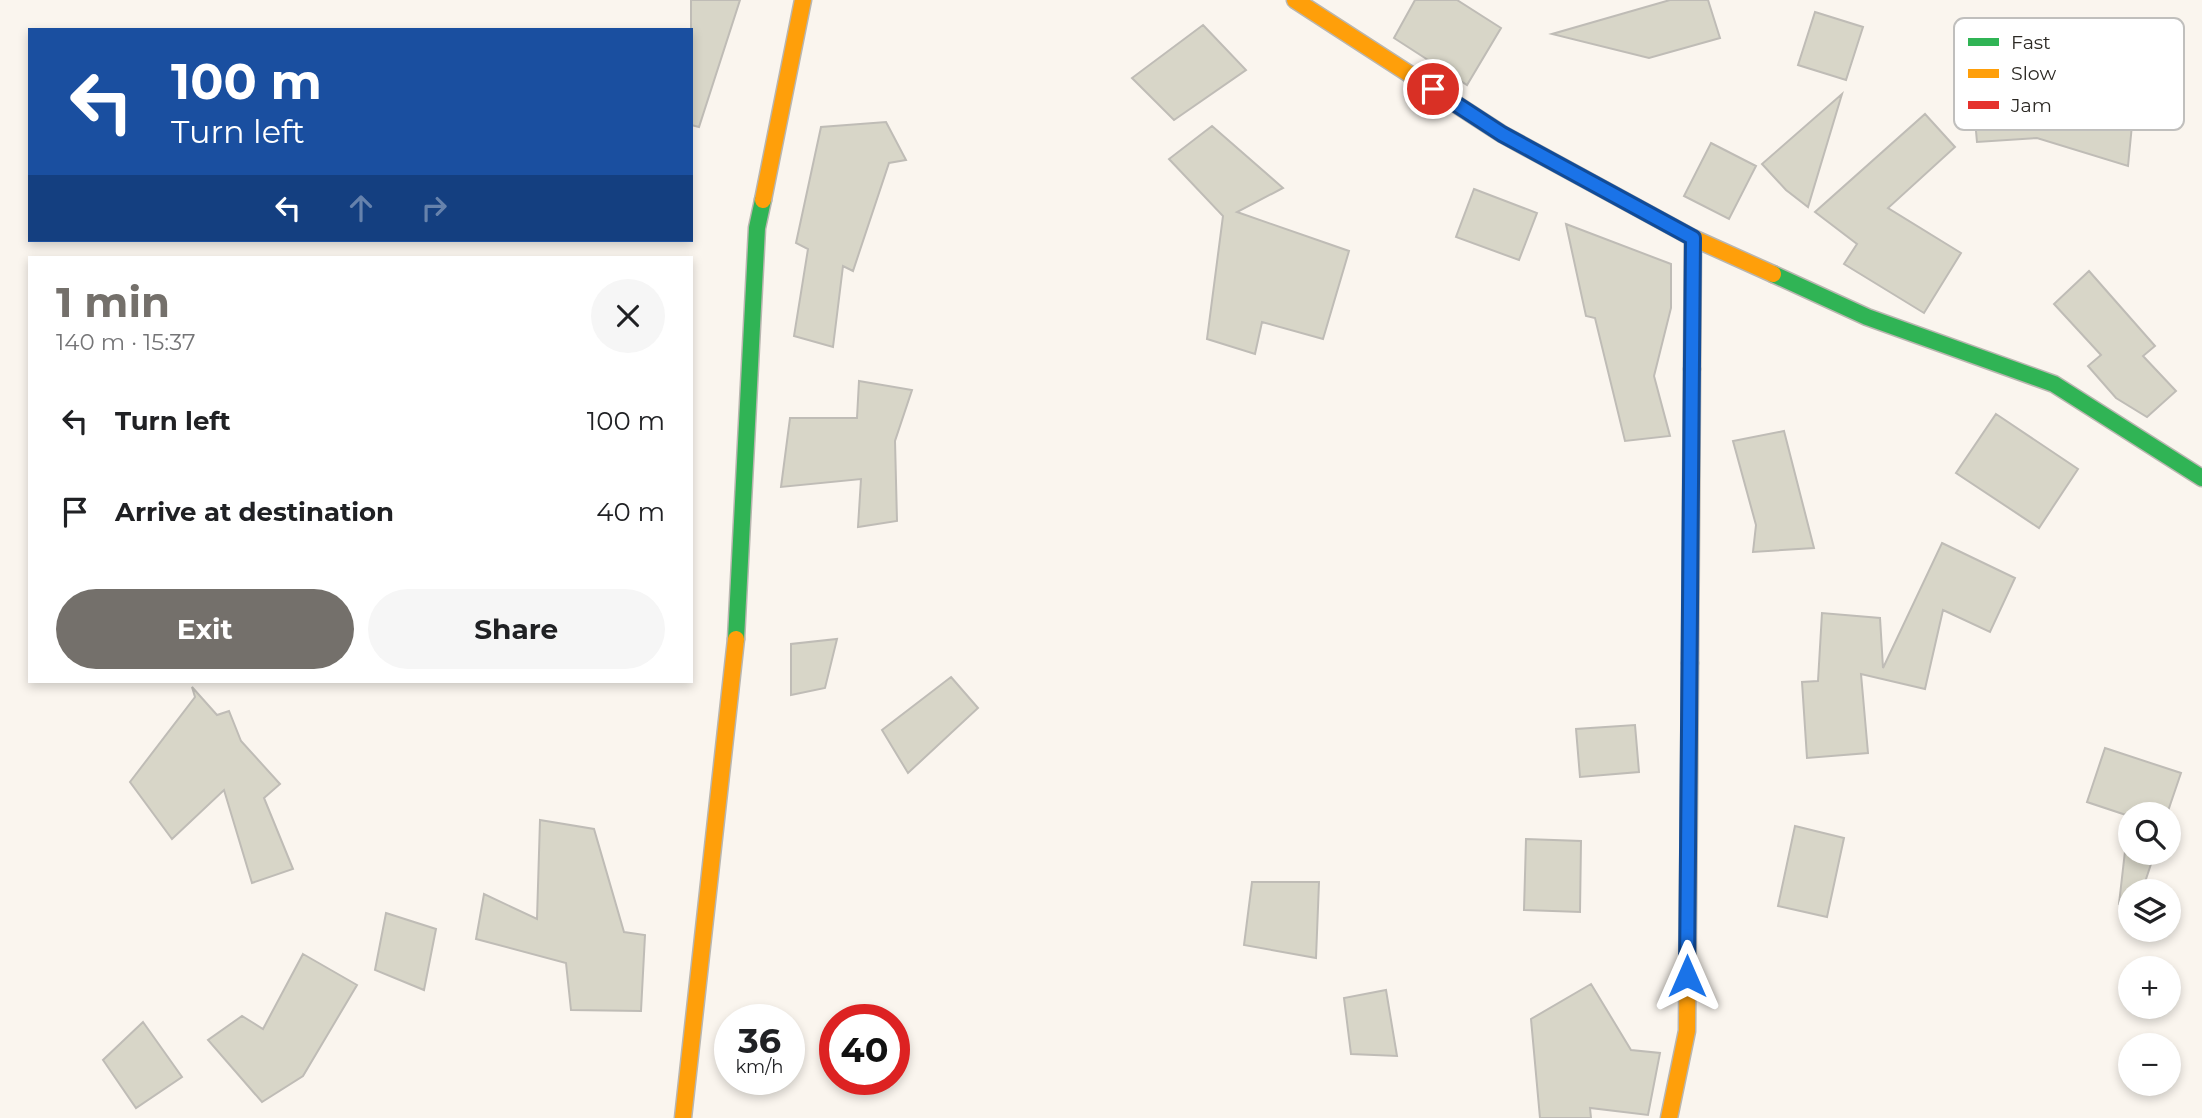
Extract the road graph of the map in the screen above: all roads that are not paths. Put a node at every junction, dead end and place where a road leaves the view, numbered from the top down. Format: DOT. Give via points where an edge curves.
graph roads {
  1 [pos="803,0"];
  2 [pos="1295,0"];
  3 [pos="1693,238"];
  4 [pos="2202,478"];
  5 [pos="683,1118"];
  6 [pos="1669,1118"];
  1 -- 5 [label="street" via="757,228 737,627"];
  2 -- 3 [label="street" via="1502,134"];
  3 -- 4 [label="street" via="1867,317 2054,384"];
  3 -- 6 [label="street" via="1687,1031"];
}
